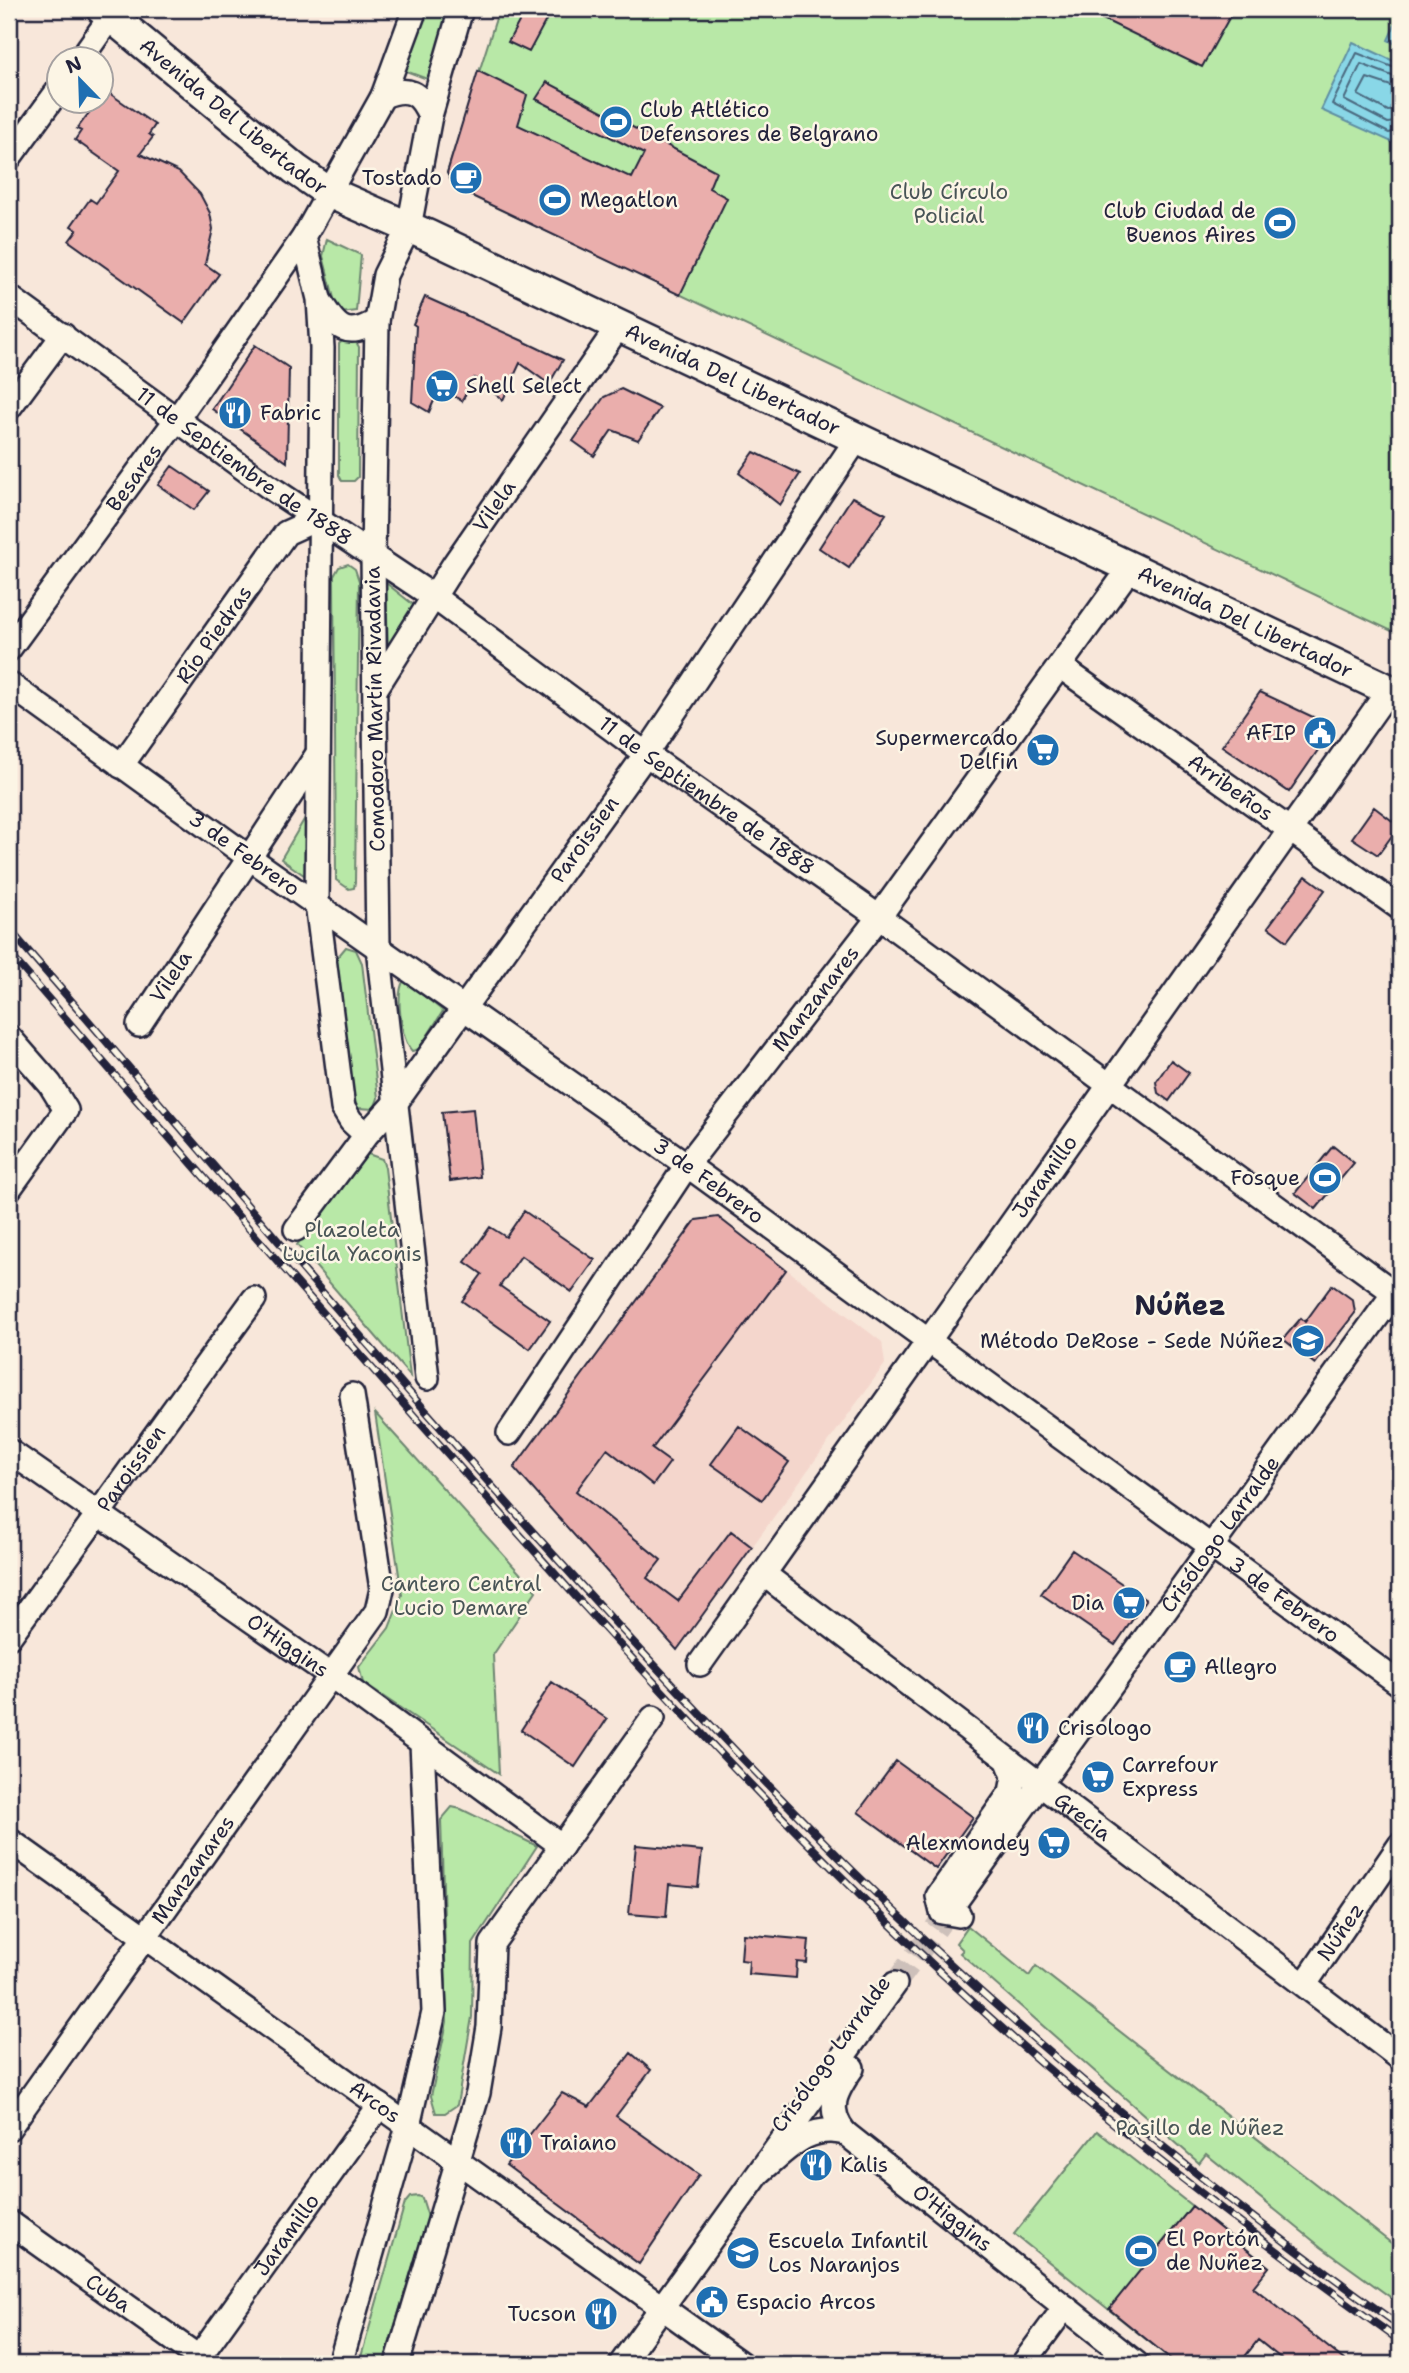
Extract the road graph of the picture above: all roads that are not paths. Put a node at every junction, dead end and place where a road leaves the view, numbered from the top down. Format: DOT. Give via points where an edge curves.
graph roads {
  1 [pos="415,9"];
  2 [pos="461,9"];
  3 [pos="106,13"];
  4 [pos="88,46"];
  5 [pos="383,96"];
  6 [pos="46,107"];
  7 [pos="430,116"];
  8 [pos="9,158"];
  9 [pos="328,192"];
  10 [pos="409,227"];
  11 [pos="304,237"];
  12 [pos="9,297"];
  13 [pos="319,299"];
  14 [pos="377,321"];
  15 [pos="618,327"];
  16 [pos="63,335"];
  17 [pos="9,408"];
  18 [pos="177,419"];
  19 [pos="857,439"];
  20 [pos="319,518"];
  21 [pos="373,556"];
  22 [pos="1130,568"];
  23 [pos="434,597"];
  24 [pos="9,649"];
  25 [pos="1060,667"];
  26 [pos="9,684"];
  27 [pos="376,688"];
  28 [pos="1394,692"];
  29 [pos="646,754"];
  30 [pos="317,755"];
  31 [pos="121,766"];
  32 [pos="1291,830"];
  33 [pos="250,858"];
  34 [pos="317,903"];
  35 [pos="1400,908"];
  36 [pos="879,917"];
  37 [pos="378,947"];
  38 [pos="464,1007"];
  39 [pos="139,1025"];
  40 [pos="9,1037"];
  41 [pos="1110,1087"];
  42 [pos="397,1101"];
  43 [pos="366,1135"];
  44 [pos="688,1165"];
  45 [pos="9,1189"];
  46 [pos="296,1229"];
  47 [pos="1398,1292"];
  48 [pos="254,1299"];
  49 [pos="928,1343"];
  50 [pos="427,1378"];
  51 [pos="352,1395"];
  52 [pos="509,1433"];
  53 [pos="9,1451"];
  54 [pos="98,1513"];
  55 [pos="1211,1548"];
  56 [pos="765,1575"];
  57 [pos="9,1637"];
  58 [pos="700,1664"];
  59 [pos="333,1677"];
  60 [pos="1400,1685"];
  61 [pos="653,1718"];
  62 [pos="422,1743"];
  63 [pos="1007,1761"];
  64 [pos="1040,1784"];
  65 [pos="9,1839"];
  66 [pos="1400,1844"];
  67 [pos="562,1846"];
  68 [pos="950,1909"];
  69 [pos="145,1936"];
  70 [pos="895,1984"];
  71 [pos="1305,1984"];
  72 [pos="1400,2058"];
  73 [pos="380,2105"];
  74 [pos="408,2126"];
  75 [pos="9,2128"];
  76 [pos="845,2133"];
  77 [pos="459,2164"];
  78 [pos="761,2171"];
  79 [pos="9,2222"];
  80 [pos="1065,2306"];
  81 [pos="661,2308"];
  82 [pos="201,2362"];
  83 [pos="340,2364"];
  84 [pos="397,2364"];
  85 [pos="621,2364"];
  86 [pos="741,2364"];
  87 [pos="1023,2364"];
  88 [pos="1138,2364"];
  1 -- 5 [label="street"];
  2 -- 7 [label="street, Comodoro Martín Rivadavia"];
  3 -- 4 [label="street"];
  3 -- 9 [label="main road, Avenida Del Libertador"];
  5 -- 7 [label="street" via="398,89 414,92 424,100"];
  5 -- 9 [label="street"];
  6 -- 8 [label="street"];
  7 -- 10 [label="street, Comodoro Martín Rivadavia"];
  9 -- 10 [label="main road, Avenida Del Libertador"];
  9 -- 11 [label="street"];
  10 -- 14 [label="street, Comodoro Martín Rivadavia" via="385,275"];
  10 -- 15 [label="main road, Avenida Del Libertador"];
  11 -- 13 [label="street"];
  11 -- 18 [label="street, Besares"];
  12 -- 16 [label="street, 11 de Septiembre de 1888"];
  13 -- 14 [label="street" via="343,330 360,331"];
  13 -- 20 [label="street" via="323,348"];
  14 -- 21 [label="street, Comodoro Martín Rivadavia"];
  15 -- 19 [label="main road, Avenida Del Libertador"];
  15 -- 23 [label="street, Vilela"];
  16 -- 17 [label="street"];
  16 -- 18 [label="street, 11 de Septiembre de 1888"];
  18 -- 20 [label="street, 11 de Septiembre de 1888"];
  18 -- 24 [label="street, Besares"];
  19 -- 22 [label="main road, Avenida Del Libertador"];
  19 -- 29 [label="street, Paroissien"];
  20 -- 21 [label="street, 11 de Septiembre de 1888"];
  20 -- 30 [label="street"];
  20 -- 31 [label="street, Río Piedras" via="286,533"];
  21 -- 23 [label="street, 11 de Septiembre de 1888"];
  21 -- 27 [label="street, Comodoro Martín Rivadavia"];
  22 -- 25 [label="street, Manzanares"];
  22 -- 28 [label="main road, Avenida Del Libertador"];
  23 -- 27 [label="street, Vilela"];
  23 -- 29 [label="street, 11 de Septiembre de 1888"];
  25 -- 32 [label="street, Arribeños"];
  25 -- 36 [label="street, Manzanares"];
  26 -- 31 [label="street, 3 de Febrero"];
  27 -- 37 [label="street, Comodoro Martín Rivadavia"];
  28 -- 32 [label="street, Jaramillo"];
  29 -- 36 [label="street, 11 de Septiembre de 1888"];
  29 -- 38 [label="street, Paroissien"];
  30 -- 33 [label="street, Vilela"];
  30 -- 34 [label="street"];
  31 -- 33 [label="street, 3 de Febrero"];
  32 -- 35 [label="street, Arribeños"];
  32 -- 41 [label="street, Jaramillo"];
  33 -- 34 [label="street, 3 de Febrero"];
  33 -- 39 [label="street, Vilela"];
  34 -- 37 [label="street, 3 de Febrero"];
  34 -- 43 [label="street" via="343,1108"];
  36 -- 41 [label="street, 11 de Septiembre de 1888"];
  36 -- 44 [label="street, Manzanares"];
  37 -- 38 [label="street, 3 de Febrero"];
  37 -- 42 [label="street, Comodoro Martín Rivadavia"];
  38 -- 42 [label="street, Paroissien"];
  38 -- 44 [label="street, 3 de Febrero"];
  40 -- 45 [label="street" via="66,1110"];
  41 -- 47 [label="street, 11 de Septiembre de 1888"];
  41 -- 49 [label="street, Jaramillo"];
  42 -- 43 [label="street, Paroissien"];
  42 -- 50 [label="street, Comodoro Martín Rivadavia"];
  43 -- 46 [label="street, Paroissien"];
  44 -- 49 [label="street, 3 de Febrero"];
  44 -- 52 [label="street, Manzanares"];
  47 -- 55 [label="street, Crisólogo Larralde"];
  48 -- 54 [label="street, Paroissien"];
  49 -- 55 [label="street, 3 de Febrero"];
  49 -- 56 [label="street, Jaramillo"];
  51 -- 59 [label="street, Manzanares" via="382,1589 377,1611"];
  53 -- 54 [label="street, O'Higgins"];
  54 -- 57 [label="street, Paroissien"];
  54 -- 59 [label="street, O'Higgins"];
  55 -- 60 [label="street, 3 de Febrero"];
  55 -- 64 [label="street, Crisólogo Larralde"];
  56 -- 58 [label="street, Jaramillo"];
  56 -- 63 [label="street, Grecia"];
  59 -- 62 [label="street, O'Higgins"];
  59 -- 69 [label="street, Manzanares"];
  61 -- 67 [label="street"];
  62 -- 67 [label="street, O'Higgins"];
  62 -- 74 [label="street" via="433,2012"];
  63 -- 64 [label="street, Grecia"];
  63 -- 64 [label="street, Crisólogo Larralde" via="1014,1776 1013,1788 940,1891 938,1905 944,1913 958,1916 967,1909 1025,1829"];
  64 -- 68 [label="street, Crisólogo Larralde"];
  64 -- 71 [label="street, Grecia"];
  65 -- 69 [label="street, Arcos"];
  66 -- 71 [label="street, Núñez"];
  67 -- 77 [label="street" via="492,1944 489,2027"];
  69 -- 73 [label="street, Arcos"];
  69 -- 75 [label="street, Manzanares"];
  70 -- 78 [label="street, Crisólogo Larralde"];
  71 -- 72 [label="street, Grecia"];
  73 -- 74 [label="street, Arcos"];
  73 -- 82 [label="street, Jaramillo"];
  74 -- 77 [label="street, Arcos"];
  74 -- 83 [label="street"];
  76 -- 78 [label="street" via="812,2132"];
  76 -- 78 [label="street, Crisólogo Larralde" via="833,2114 835,2098 909,1991 908,1979 901,1972 884,1974 777,2122"];
  76 -- 80 [label="street, O'Higgins"];
  77 -- 81 [label="street, Arcos"];
  77 -- 84 [label="street"];
  78 -- 81 [label="street, Crisólogo Larralde"];
  79 -- 82 [label="street, Cuba"];
  80 -- 87 [label="street"];
  80 -- 88 [label="street, O'Higgins"];
  81 -- 85 [label="street, Crisólogo Larralde"];
  81 -- 86 [label="street, Arcos"];
}
